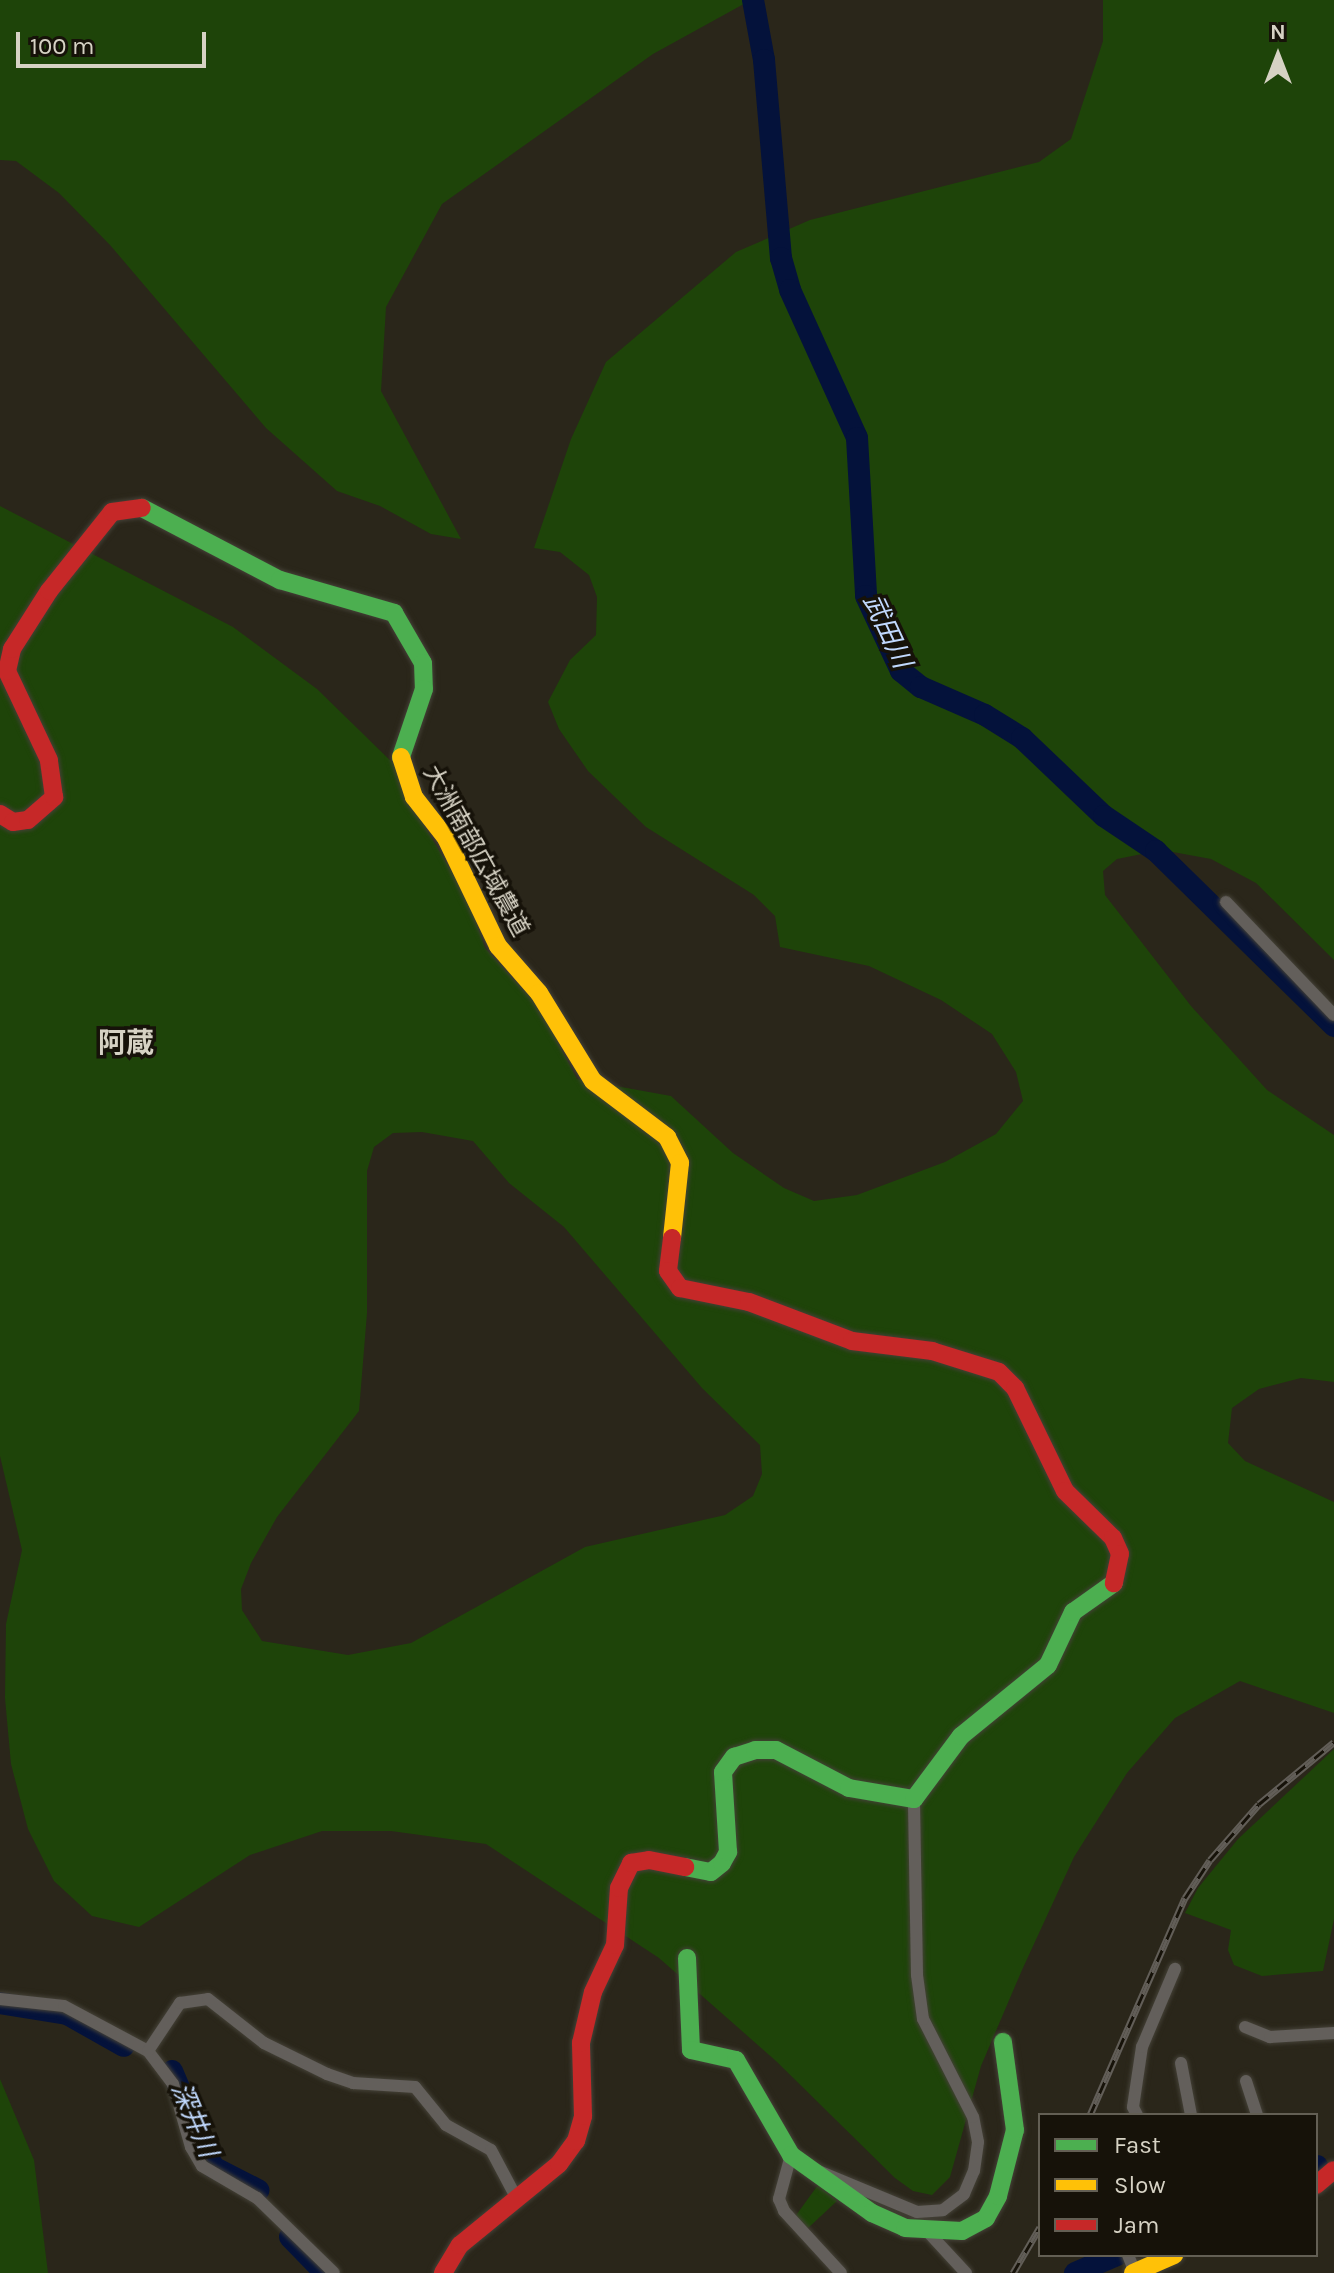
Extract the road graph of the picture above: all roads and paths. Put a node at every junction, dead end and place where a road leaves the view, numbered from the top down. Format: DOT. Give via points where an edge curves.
graph roads {
  1 [pos="0,814"];
  2 [pos="1226,902"];
  3 [pos="1334,1015"];
  4 [pos="914,1799"];
  5 [pos="687,1958"];
  6 [pos="1175,1969"];
  7 [pos="0,1999"];
  8 [pos="1245,2027"];
  9 [pos="1334,2033"];
  10 [pos="1003,2042"];
  11 [pos="148,2051"];
  12 [pos="1181,2063"];
  13 [pos="1246,2081"];
  14 [pos="1136,2113"];
  15 [pos="1191,2113"];
  16 [pos="1256,2113"];
  17 [pos="791,2155"];
  18 [pos="806,2168"];
  19 [pos="1334,2170"];
  20 [pos="1318,2183"];
  21 [pos="517,2199"];
  22 [pos="928,2232"];
  23 [pos="1169,2257"];
  24 [pos="1134,2272"];
  25 [pos="334,2273"];
  26 [pos="443,2273"];
  27 [pos="841,2273"];
  28 [pos="966,2273"];
  1 -- 4 [label="street, 大洲南部広域農道" via="13,822 28,820 54,797 49,760 7,671 12,649 104,519 122,507 159,513 280,580 379,607 405,625 423,663 424,689 401,748 401,768 414,797 464,871 498,946 539,993 593,1081 667,1137 680,1163 668,1271 680,1288 749,1302 852,1341 932,1351 999,1372 1015,1388 1056,1479 1117,1547 1120,1574 1110,1589 1073,1612 1048,1665 961,1736"];
  2 -- 3 [label="street"];
  4 -- 18 [label="street" via="917,1975 923,2019 973,2117 978,2142 974,2171 964,2194 943,2210 917,2212 826,2171"];
  4 -- 21 [label="street" via="849,1788 776,1750 734,1757 723,1772 720,1791 728,1852 722,1863 711,1872 649,1860 631,1863 623,1872 615,1945 593,1992 581,2043 583,2116 576,2141 559,2164"];
  5 -- 17 [label="street" via="691,2050 736,2060"];
  6 -- 14 [label="street" via="1142,2047"];
  7 -- 11 [label="street" via="64,2006"];
  8 -- 9 [label="street" via="1270,2037"];
  10 -- 22 [label="street" via="1015,2130 998,2196 986,2218 962,2231"];
  11 -- 21 [label="street" via="180,2003 208,1999 264,2043 327,2074 353,2083 402,2084 424,2093 446,2125 500,2161"];
  11 -- 25 [label="street" via="173,2084 191,2147 202,2166 257,2198"];
  12 -- 15 [label="street"];
  13 -- 16 [label="street"];
  17 -- 18 [label="street"];
  17 -- 27 [label="street" via="779,2199 784,2211"];
  18 -- 22 [label="street" via="872,2213"];
  19 -- 20 [label="street"];
  21 -- 26 [label="street" via="460,2245"];
  22 -- 28 [label="street"];
  23 -- 24 [label="street"];
}
